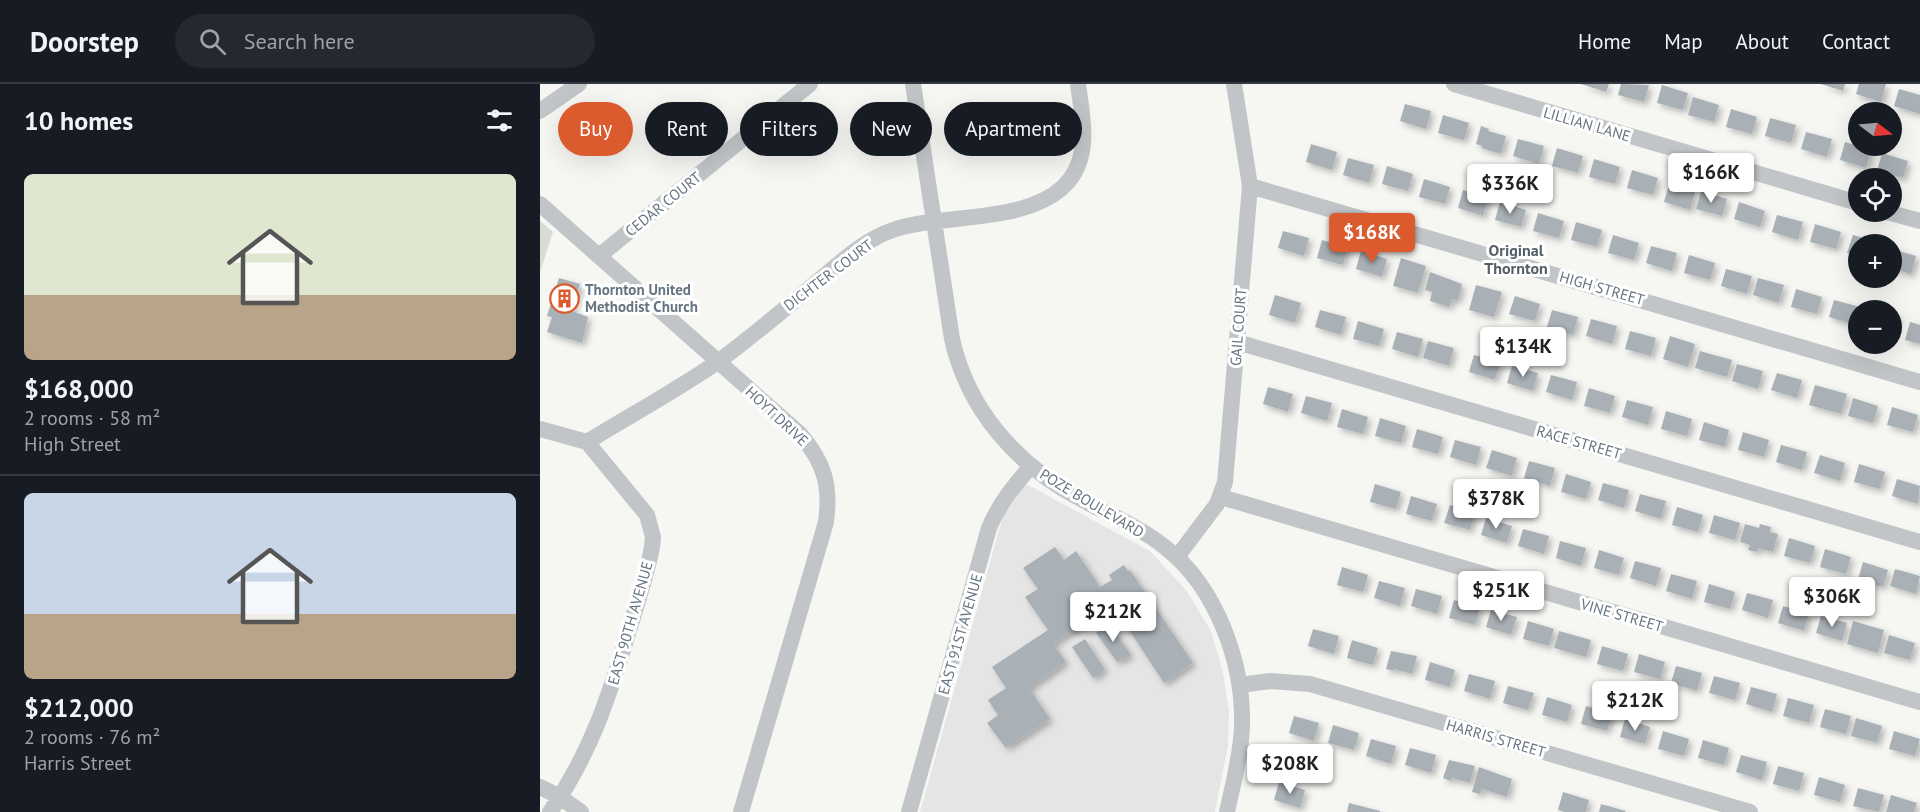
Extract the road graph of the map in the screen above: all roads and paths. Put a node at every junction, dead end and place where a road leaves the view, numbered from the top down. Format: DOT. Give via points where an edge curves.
graph roads {
  1 [pos="579,84"];
  2 [pos="810,84"];
  3 [pos="914,84"];
  4 [pos="1078,84"];
  5 [pos="1234,84"];
  6 [pos="1454,84"];
  7 [pos="540,111"];
  8 [pos="1250,186"];
  9 [pos="1848,200"];
  10 [pos="540,204"];
  11 [pos="1902,216"];
  12 [pos="1920,221"];
  13 [pos="934,222"];
  14 [pos="599,256"];
  15 [pos="1237,342"];
  16 [pos="718,362"];
  17 [pos="1920,382"];
  18 [pos="540,429"];
  19 [pos="587,442"];
  20 [pos="1030,466"];
  21 [pos="1221,498"];
  22 [pos="1920,542"];
  23 [pos="1177,557"];
  24 [pos="1240,685"];
  25 [pos="1920,702"];
  26 [pos="540,787"];
  27 [pos="560,797"];
  28 [pos="550,812"];
  29 [pos="581,812"];
  30 [pos="741,812"];
  31 [pos="909,812"];
  32 [pos="1227,812"];
  33 [pos="1750,812"];
  1 -- 7 [label="street"];
  2 -- 14 [label="street, CEDAR COURT"];
  3 -- 13 [label="street, POZE BOULEVARD"];
  4 -- 13 [label="street, DICHTER COURT" via="1084,142 1082,154 1063,187 1030,206"];
  5 -- 8 [label="street, GAIL COURT"];
  6 -- 9 [label="street, LILLIAN LANE"];
  8 -- 15 [label="street, GAIL COURT"];
  8 -- 17 [label="street, HIGH STREET"];
  10 -- 14 [label="street, HOYT DRIVE"];
  11 -- 12 [label="street"];
  13 -- 16 [label="street, DICHTER COURT" via="892,230 853,252"];
  13 -- 20 [label="street, POZE BOULEVARD" via="952,339 964,377 1001,437"];
  14 -- 16 [label="street, HOYT DRIVE"];
  15 -- 21 [label="street, GAIL COURT"];
  15 -- 22 [label="street, RACE STREET"];
  16 -- 19 [label="street, DICHTER COURT"];
  16 -- 30 [label="street, HOYT DRIVE" via="800,434 819,461 828,485 829,504"];
  18 -- 19 [label="street"];
  19 -- 27 [label="street, EAST 90TH AVENUE" via="647,515 652,547 600,720"];
  20 -- 23 [label="street, POZE BOULEVARD"];
  20 -- 31 [label="street, EAST 91ST AVENUE" via="1006,495 989,528"];
  21 -- 23 [label="street, GAIL COURT"];
  21 -- 25 [label="street, VINE STREET"];
  23 -- 24 [label="street, POZE BOULEVARD" via="1205,593 1221,623"];
  24 -- 32 [label="street, POZE BOULEVARD" via="1242,728"];
  24 -- 33 [label="street, HARRIS STREET" via="1270,681 1310,684"];
  26 -- 27 [label="street"];
  27 -- 28 [label="street, EAST 90TH AVENUE"];
  27 -- 29 [label="street"];
}
